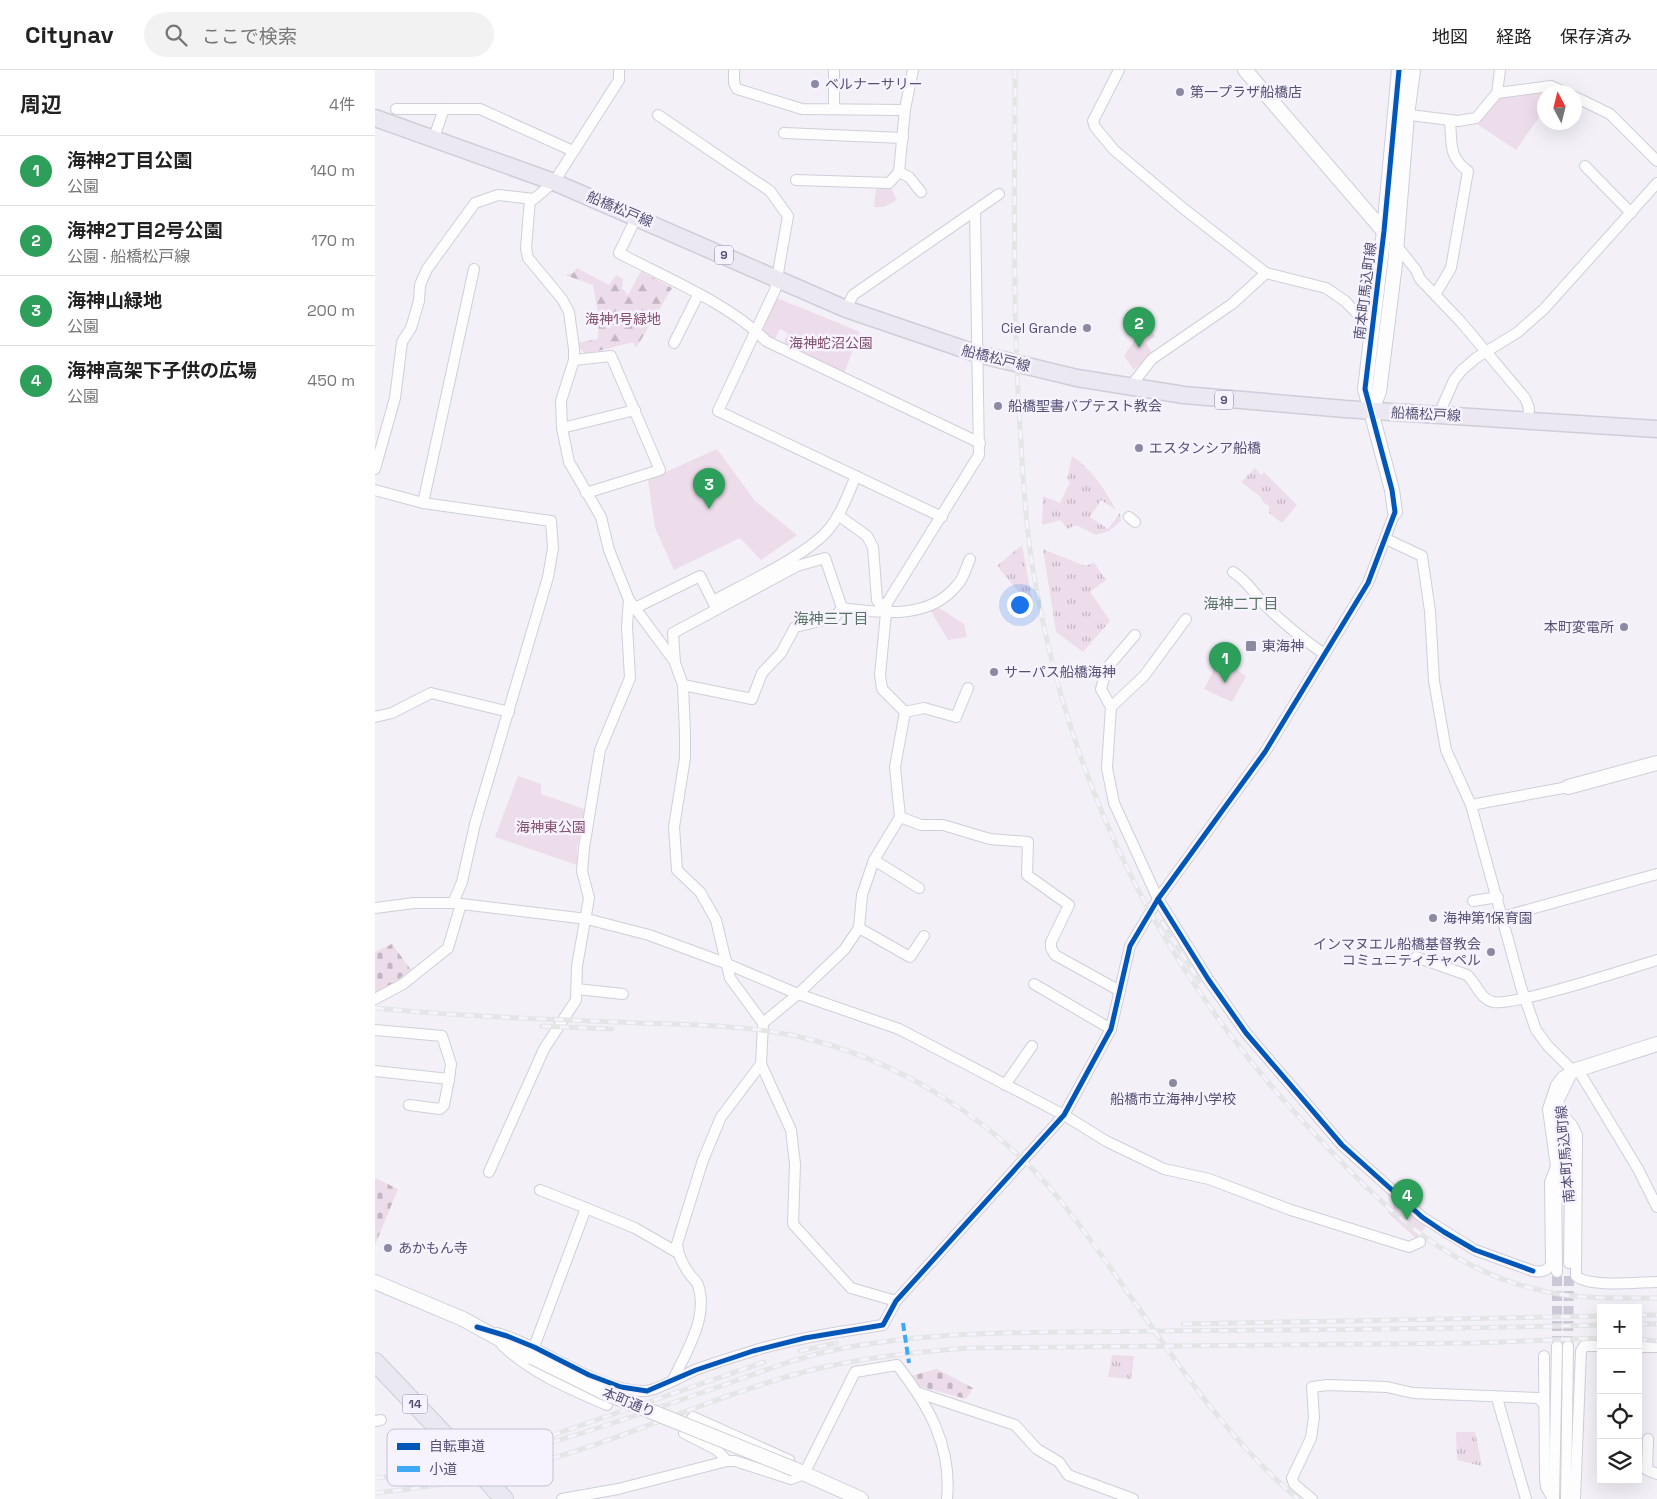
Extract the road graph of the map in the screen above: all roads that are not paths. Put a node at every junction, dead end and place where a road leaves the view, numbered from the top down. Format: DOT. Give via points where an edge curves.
graph roads {
  1 [pos="619,70"];
  2 [pos="734,70"];
  3 [pos="835,70"];
  4 [pos="913,70"];
  5 [pos="1119,70"];
  6 [pos="1245,70"];
  7 [pos="1399,70"];
  8 [pos="1413,70"];
  9 [pos="1500,70"];
  10 [pos="1537,88"];
  11 [pos="1497,93"];
  12 [pos="1582,100"];
  13 [pos="396,109"];
  14 [pos="444,109"];
  15 [pos="834,109"];
  16 [pos="905,109"];
  17 [pos="1400,114"];
  18 [pos="658,115"];
  19 [pos="375,118"];
  20 [pos="1451,120"];
  21 [pos="784,133"];
  22 [pos="434,137"];
  23 [pos="903,138"];
  24 [pos="573,151"];
  25 [pos="1657,161"];
  26 [pos="1585,166"];
  27 [pos="899,172"];
  28 [pos="796,180"];
  29 [pos="554,182"];
  30 [pos="1657,183"];
  31 [pos="921,192"];
  32 [pos="999,194"];
  33 [pos="529,200"];
  34 [pos="975,211"];
  35 [pos="1631,213"];
  36 [pos="637,216"];
  37 [pos="1384,231"];
  38 [pos="1396,245"];
  39 [pos="474,269"];
  40 [pos="1266,273"];
  41 [pos="777,280"];
  42 [pos="698,295"];
  43 [pos="1435,295"];
  44 [pos="846,309"];
  45 [pos="1372,329"];
  46 [pos="756,331"];
  47 [pos="674,343"];
  48 [pos="978,354"];
  49 [pos="1485,354"];
  50 [pos="574,360"];
  51 [pos="1130,387"];
  52 [pos="635,410"];
  53 [pos="1371,411"];
  54 [pos="1439,414"];
  55 [pos="1529,421"];
  56 [pos="563,428"];
  57 [pos="1657,429"];
  58 [pos="980,443"];
  59 [pos="375,470"];
  60 [pos="856,476"];
  61 [pos="375,490"];
  62 [pos="586,493"];
  63 [pos="423,503"];
  64 [pos="1395,512"];
  65 [pos="838,515"];
  66 [pos="942,516"];
  67 [pos="1386,539"];
  68 [pos="970,559"];
  69 [pos="1233,572"];
  70 [pos="632,604"];
  71 [pos="715,605"];
  72 [pos="843,608"];
  73 [pos="887,614"];
  74 [pos="1186,620"];
  75 [pos="1135,635"];
  76 [pos="1324,654"];
  77 [pos="675,663"];
  78 [pos="683,685"];
  79 [pos="968,688"];
  80 [pos="1111,707"];
  81 [pos="509,712"];
  82 [pos="905,712"];
  83 [pos="375,717"];
  84 [pos="1657,763"];
  85 [pos="1568,787"];
  86 [pos="1471,805"];
  87 [pos="900,817"];
  88 [pos="874,860"];
  89 [pos="1657,874"];
  90 [pos="919,888"];
  91 [pos="1498,897"];
  92 [pos="1158,899"];
  93 [pos="1473,901"];
  94 [pos="457,903"];
  95 [pos="375,908"];
  96 [pos="1503,917"];
  97 [pos="587,919"];
  98 [pos="859,928"];
  99 [pos="924,936"];
  100 [pos="1416,957"];
  101 [pos="1657,960"];
  102 [pos="725,963"];
  103 [pos="1034,984"];
  104 [pos="577,989"];
  105 [pos="1121,991"];
  106 [pos="623,994"];
  107 [pos="799,994"];
  108 [pos="1525,998"];
  109 [pos="375,999"];
  110 [pos="763,1023"];
  111 [pos="1111,1029"];
  112 [pos="375,1030"];
  113 [pos="1657,1044"];
  114 [pos="1032,1046"];
  115 [pos="761,1064"];
  116 [pos="375,1070"];
  117 [pos="1575,1070"];
  118 [pos="449,1079"];
  119 [pos="1005,1085"];
  120 [pos="409,1105"];
  121 [pos="1558,1110"];
  122 [pos="1064,1115"];
  123 [pos="1556,1167"];
  124 [pos="489,1172"];
  125 [pos="540,1190"];
  126 [pos="1657,1206"];
  127 [pos="586,1208"];
  128 [pos="1419,1242"];
  129 [pos="678,1253"];
  130 [pos="1557,1272"];
  131 [pos="1569,1272"];
  132 [pos="375,1282"];
  133 [pos="1657,1282"];
  134 [pos="896,1301"];
  135 [pos="477,1327"];
  136 [pos="493,1336"];
  137 [pos="1597,1346"];
  138 [pos="1642,1347"];
  139 [pos="1657,1348"];
  140 [pos="533,1352"];
  141 [pos="1544,1356"];
  142 [pos="375,1362"];
  143 [pos="673,1380"];
  144 [pos="919,1393"];
  145 [pos="1497,1398"];
  146 [pos="1544,1404"];
  147 [pos="607,1405"];
  148 [pos="439,1429"];
  149 [pos="1648,1439"];
  150 [pos="727,1461"];
  151 [pos="799,1472"];
  152 [pos="1657,1474"];
  153 [pos="562,1499"];
  154 [pos="861,1499"];
  155 [pos="947,1499"];
  156 [pos="1133,1499"];
  157 [pos="1312,1499"];
  158 [pos="1526,1499"];
  159 [pos="1553,1499"];
  160 [pos="1565,1499"];
  161 [pos="1575,1499"];
  1 -- 24 [label="street" via="619,80"];
  2 -- 15 [label="street" via="737,89 801,109"];
  3 -- 15 [label="street"];
  4 -- 16 [label="street"];
  5 -- 40 [label="street" via="1093,120 1095,127 1139,172"];
  6 -- 37 [label="street"];
  7 -- 17 [label="street, 南本町馬込町線"];
  8 -- 17 [label="street, 南本町馬込町線"];
  9 -- 11 [label="street"];
  10 -- 11 [label="street"];
  11 -- 20 [label="street" via="1476,118"];
  12 -- 25 [label="street" via="1610,114"];
  13 -- 14 [label="street"];
  14 -- 22 [label="street"];
  14 -- 24 [label="street" via="479,109"];
  15 -- 16 [label="street"];
  16 -- 23 [label="street"];
  17 -- 20 [label="street"];
  17 -- 37 [label="street, 南本町馬込町線"];
  17 -- 38 [label="street, 南本町馬込町線"];
  18 -- 41 [label="street" via="777,198 788,216"];
  19 -- 22 [label="main road, 船橋松戸線 / 9"];
  20 -- 43 [label="street" via="1453,157 1468,171 1451,268"];
  21 -- 23 [label="street"];
  22 -- 29 [label="main road, 船橋松戸線 / 9"];
  23 -- 27 [label="street"];
  24 -- 29 [label="street"];
  26 -- 35 [label="street"];
  27 -- 28 [label="street" via="889,182"];
  27 -- 31 [label="street" via="909,177"];
  29 -- 33 [label="street"];
  29 -- 36 [label="main road, 船橋松戸線 / 9"];
  30 -- 35 [label="street"];
  32 -- 34 [label="street"];
  33 -- 50 [label="street" via="528,258 569,312"];
  33 -- 59 [label="street" via="498,195 475,203 427,269 420,285 413,321 402,342 395,398"];
  34 -- 44 [label="street" via="853,295"];
  34 -- 48 [label="street"];
  35 -- 49 [label="street" via="1544,309 1518,332"];
  36 -- 41 [label="main road, 船橋松戸線 / 9"];
  36 -- 42 [label="street" via="619,253"];
  37 -- 38 [label="street"];
  37 -- 45 [label="street, 南本町馬込町線"];
  38 -- 43 [label="street"];
  38 -- 53 [label="street, 南本町馬込町線" via="1379,392"];
  39 -- 63 [label="street"];
  40 -- 45 [label="street" via="1326,288 1345,301"];
  40 -- 51 [label="street" via="1232,304 1152,359"];
  41 -- 44 [label="main road, 船橋松戸線 / 9"];
  41 -- 46 [label="street"];
  42 -- 46 [label="street"];
  42 -- 47 [label="street"];
  43 -- 49 [label="street"];
  44 -- 48 [label="main road, 船橋松戸線 / 9"];
  45 -- 53 [label="street, 南本町馬込町線" via="1365,389"];
  46 -- 58 [label="street" via="766,341"];
  46 -- 60 [label="street" via="718,411"];
  48 -- 51 [label="main road, 船橋松戸線 / 9"];
  48 -- 58 [label="street"];
  49 -- 54 [label="street" via="1476,358 1454,380"];
  49 -- 55 [label="street" via="1525,398"];
  50 -- 52 [label="street" via="611,356"];
  50 -- 56 [label="street" via="561,401"];
  51 -- 53 [label="main road, 船橋松戸線 / 9" via="1227,400"];
  52 -- 56 [label="street"];
  52 -- 62 [label="street" via="660,470"];
  53 -- 54 [label="main road, 船橋松戸線 / 9"];
  53 -- 64 [label="street, 南本町馬込町線"];
  54 -- 55 [label="main road, 船橋松戸線 / 9"];
  55 -- 57 [label="main road, 船橋松戸線 / 9"];
  56 -- 62 [label="street" via="569,462"];
  58 -- 66 [label="street" via="979,455"];
  60 -- 65 [label="street"];
  60 -- 66 [label="street"];
  61 -- 63 [label="street"];
  62 -- 70 [label="street" via="601,517 609,550"];
  63 -- 81 [label="street" via="551,521 553,548 548,577"];
  64 -- 67 [label="street"];
  65 -- 71 [label="street" via="810,547"];
  65 -- 73 [label="street" via="867,536 873,546 877,600"];
  66 -- 73 [label="street" via="887,603"];
  67 -- 76 [label="street" via="1368,584"];
  67 -- 86 [label="street" via="1422,556 1431,611 1434,681 1446,750"];
  68 -- 73 [label="street" via="959,583 944,598 928,608"];
  69 -- 76 [label="street" via="1293,633"];
  70 -- 71 [label="street" via="700,576"];
  70 -- 77 [label="street"];
  70 -- 97 [label="street" via="627,626 630,678 600,750 584,848 582,871 589,898"];
  71 -- 72 [label="street" via="797,566 825,558"];
  71 -- 77 [label="street" via="673,633"];
  72 -- 73 [label="street"];
  72 -- 78 [label="street" via="833,618 795,628 781,653 762,673 752,699"];
  73 -- 82 [label="street" via="881,689"];
  74 -- 80 [label="street" via="1144,676"];
  75 -- 80 [label="street" via="1104,673 1101,689"];
  76 -- 92 [label="street" via="1269,755"];
  77 -- 78 [label="street"];
  78 -- 102 [label="street" via="685,758 674,827 677,870 700,892 716,920"];
  79 -- 82 [label="street" via="956,717 924,708"];
  80 -- 92 [label="street" via="1107,768 1111,794"];
  81 -- 83 [label="street" via="431,693 392,713"];
  81 -- 94 [label="street" via="475,824"];
  82 -- 87 [label="street" via="895,767"];
  84 -- 85 [label="street"];
  85 -- 86 [label="street"];
  86 -- 91 [label="street"];
  87 -- 88 [label="street"];
  87 -- 105 [label="street" via="921,825 943,825 990,839 1028,842 1027,875 1069,905 1051,942 1055,955"];
  88 -- 90 [label="street"];
  88 -- 98 [label="street" via="862,895"];
  89 -- 96 [label="street"];
  91 -- 93 [label="street"];
  91 -- 96 [label="street"];
  92 -- 105 [label="street" via="1130,946"];
  92 -- 123 [label="street" via="1241,1025 1337,1139 1444,1232 1475,1250 1506,1262 1533,1271 1548,1269 1551,1265 1550,1182"];
  94 -- 95 [label="street" via="414,902"];
  94 -- 97 [label="street"];
  94 -- 109 [label="street" via="448,948 403,984"];
  96 -- 108 [label="street"];
  97 -- 102 [label="street" via="649,935"];
  97 -- 104 [label="street" via="577,966"];
  98 -- 99 [label="street" via="910,957"];
  98 -- 107 [label="street" via="844,950"];
  100 -- 108 [label="street" via="1467,975 1480,996 1494,1003"];
  101 -- 108 [label="street"];
  102 -- 107 [label="street"];
  102 -- 110 [label="street" via="730,978"];
  103 -- 111 [label="street"];
  104 -- 106 [label="street"];
  104 -- 124 [label="street" via="577,1000 543,1050"];
  105 -- 111 [label="street"];
  107 -- 110 [label="street"];
  107 -- 119 [label="street" via="899,1029"];
  108 -- 117 [label="street" via="1540,1036"];
  110 -- 115 [label="street"];
  111 -- 122 [label="street"];
  112 -- 118 [label="street" via="442,1036 451,1064"];
  113 -- 117 [label="street"];
  114 -- 119 [label="street"];
  115 -- 129 [label="street" via="721,1117 703,1160 677,1244"];
  115 -- 134 [label="street" via="791,1130 795,1164 793,1224 851,1288"];
  116 -- 118 [label="street"];
  117 -- 121 [label="street, 南本町馬込町線" via="1559,1100"];
  117 -- 123 [label="street, 南本町馬込町線" via="1562,1077 1549,1098"];
  117 -- 126 [label="street" via="1638,1169"];
  118 -- 120 [label="street" via="444,1105 440,1109"];
  119 -- 122 [label="street"];
  121 -- 131 [label="street, 南本町馬込町線" via="1570,1180"];
  121 -- 133 [label="street" via="1572,1124 1577,1135 1576,1276 1581,1280 1613,1283"];
  122 -- 128 [label="street" via="1106,1141 1164,1169 1209,1179 1367,1235 1409,1247"];
  122 -- 134 [label="street"];
  123 -- 130 [label="street, 南本町馬込町線"];
  125 -- 127 [label="street"];
  127 -- 129 [label="street" via="635,1228"];
  127 -- 140 [label="street"];
  129 -- 143 [label="street" via="687,1272 698,1284 701,1302 699,1323"];
  132 -- 135 [label="street, 本町通り"];
  134 -- 143 [label="street" via="883,1325 805,1338 753,1351"];
  135 -- 136 [label="street, 本町通り"];
  135 -- 140 [label="street" via="507,1336"];
  136 -- 140 [label="street, 本町通り"];
  136 -- 147 [label="street" via="515,1357 563,1386"];
  137 -- 161 [label="street" via="1584,1346 1581,1351"];
  138 -- 139 [label="street"];
  140 -- 143 [label="street" via="621,1387 647,1391"];
  140 -- 151 [label="street, 本町通り, bridge" via="603,1392"];
  141 -- 146 [label="street"];
  142 -- 148 [label="highway, 14, bridge"];
  144 -- 151 [label="street" via="897,1365 855,1372"];
  144 -- 155 [label="street" via="945,1450 949,1476"];
  144 -- 156 [label="street" via="1015,1425 1037,1449 1059,1462 1067,1475"];
  145 -- 146 [label="street" via="1538,1398"];
  145 -- 157 [label="street" via="1413,1393 1387,1387 1312,1387 1314,1418 1311,1438 1292,1478 1294,1484"];
  145 -- 158 [label="street"];
  146 -- 159 [label="street" via="1545,1479"];
  149 -- 152 [label="street" via="1647,1470"];
  150 -- 151 [label="street" via="791,1479"];
  150 -- 151 [label="street" via="717,1450 684,1433 693,1417 799,1465"];
  150 -- 153 [label="street" via="618,1489"];
  151 -- 154 [label="street, 本町通り"];
  159 -- 160 [label="street" via="1562,1346"];
}
